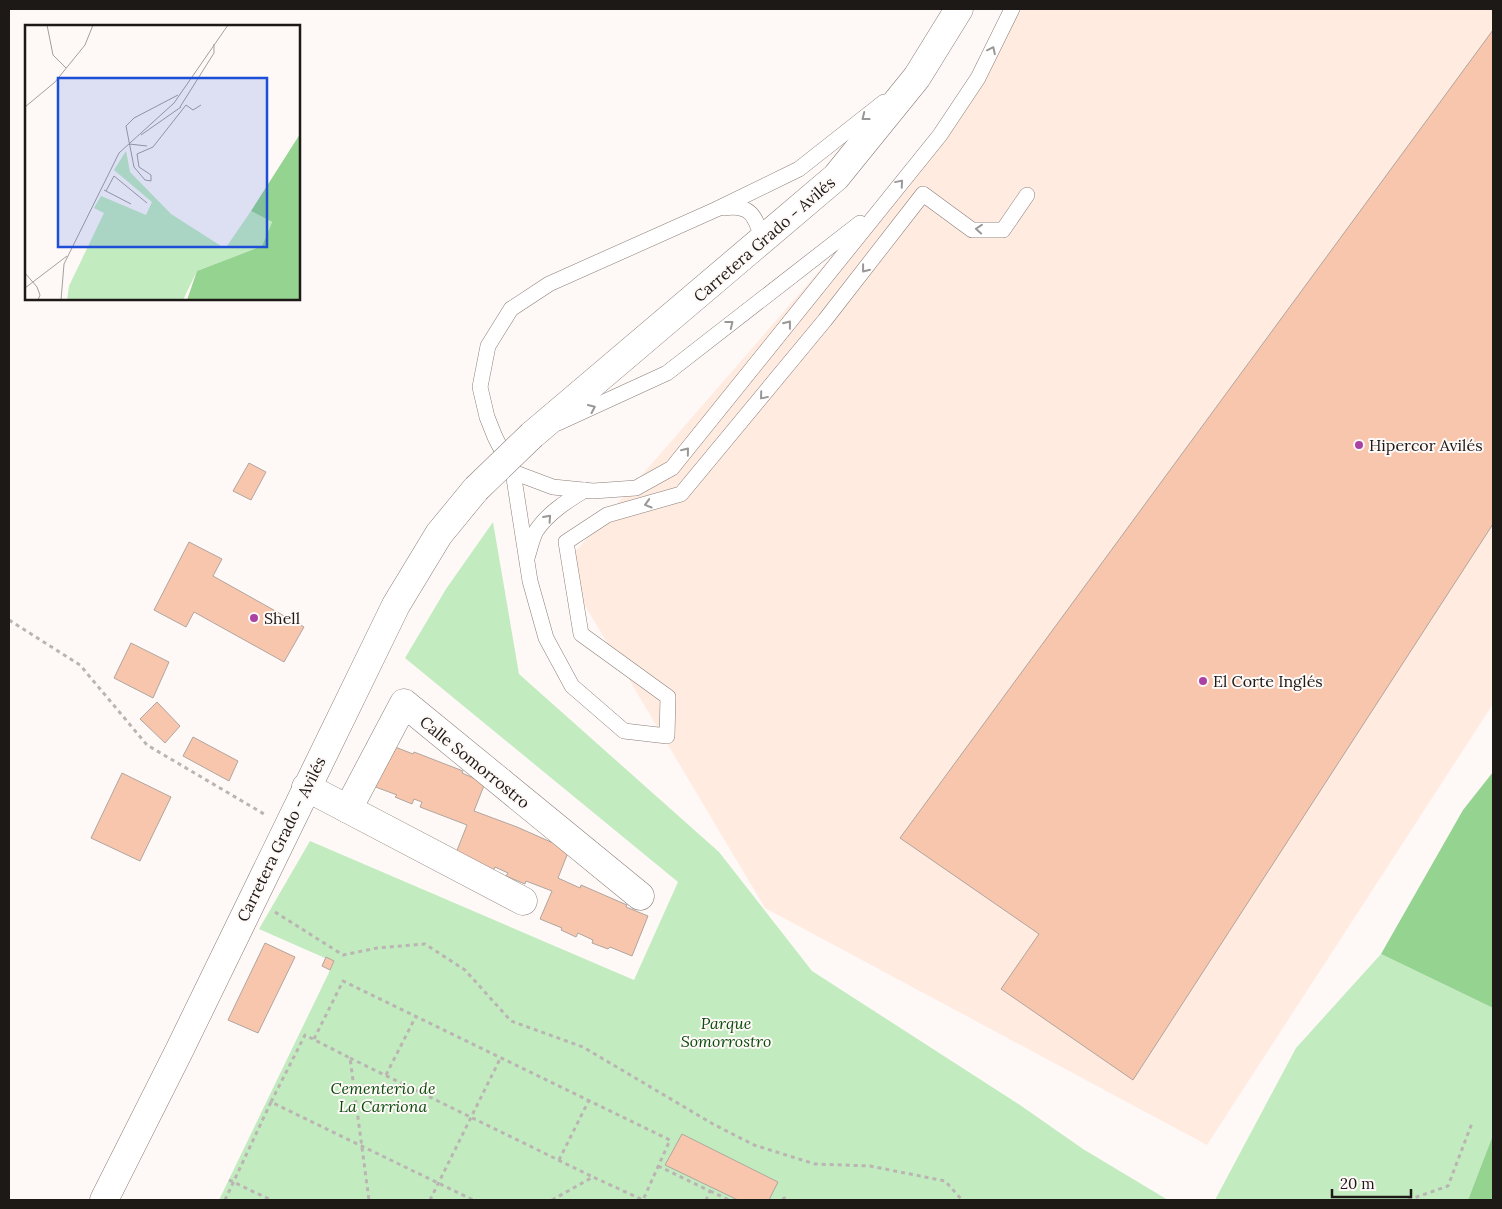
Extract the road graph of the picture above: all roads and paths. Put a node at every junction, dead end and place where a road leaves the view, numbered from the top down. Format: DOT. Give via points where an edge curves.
graph roads {
  1 [pos="959,9"];
  2 [pos="1012,9"];
  3 [pos="917,77"];
  4 [pos="1027,195"];
  5 [pos="881,207"];
  6 [pos="718,209"];
  7 [pos="763,240"];
  8 [pos="532,436"];
  9 [pos="513,472"];
  10 [pos="585,490"];
  11 [pos="526,559"];
  12 [pos="9,620"];
  13 [pos="306,787"];
  14 [pos="348,809"];
  15 [pos="287,828"];
  16 [pos="640,896"];
  17 [pos="253,898"];
  18 [pos="522,901"];
  19 [pos="416,1016"];
  20 [pos="314,1039"];
  21 [pos="501,1057"];
  22 [pos="350,1058"];
  23 [pos="386,1075"];
  24 [pos="589,1100"];
  25 [pos="271,1102"];
  26 [pos="472,1117"];
  27 [pos="1472,1123"];
  28 [pos="362,1146"];
  29 [pos="559,1160"];
  30 [pos="658,1166"];
  31 [pos="593,1176"];
  32 [pos="229,1180"];
  33 [pos="234,1183"];
  34 [pos="439,1184"];
  35 [pos="710,1191"];
  36 [pos="104,1200"];
  37 [pos="226,1200"];
  38 [pos="271,1200"];
  39 [pos="370,1200"];
  40 [pos="430,1200"];
  41 [pos="473,1200"];
  42 [pos="552,1200"];
  43 [pos="643,1200"];
  44 [pos="706,1200"];
  45 [pos="729,1200"];
  46 [pos="783,1200"];
  47 [pos="790,1200"];
  48 [pos="962,1200"];
  49 [pos="1408,1200"];
  1 -- 3 [label="main road, Carretera Grado - Avilés"];
  5 -- 2 [label="lane, one-way" via="940,135 978,78"];
  3 -- 6 [label="lane, one-way" via="799,169"];
  3 -- 7 [label="main road, Carretera Grado - Avilés" via="836,177"];
  4 -- 11 [label="lane, one-way" via="1003,230 972,230 923,194 825,320 681,494 607,515 566,542 581,634 668,697 667,736 624,731 572,686 546,638"];
  8 -- 5 [label="lane, one-way" via="667,373"];
  10 -- 5 [label="lane, one-way" via="636,488 672,468"];
  6 -- 7 [label="lane" via="738,206 754,216"];
  6 -- 9 [label="lane" via="549,284 511,309 488,346 480,387 494,437"];
  7 -- 8 [label="main road, Carretera Grado - Avilés"];
  8 -- 13 [label="main road, Carretera Grado - Avilés, bridge" via="476,489 439,534 396,605"];
  9 -- 10 [label="lane" via="553,487"];
  9 -- 11 [label="lane"];
  11 -- 10 [label="lane, one-way" via="536,532 546,520 564,502"];
  12 -- 15 [label="path" via="80,665 147,745"];
  13 -- 14 [label="main road"];
  13 -- 15 [label="main road, Carretera Grado - Avilés"];
  14 -- 16 [label="main road, Calle Somorrostro" via="404,703"];
  14 -- 18 [label="main road"];
  15 -- 17 [label="main road, Carretera Grado - Avilés"];
  17 -- 36 [label="main road, Carretera Grado - Avilés"];
  17 -- 48 [label="path" via="344,955 425,944 465,970 511,1021 583,1047 754,1145 815,1164 870,1166 945,1181"];
  19 -- 20 [label="path" via="344,981"];
  19 -- 21 [label="path"];
  19 -- 23 [label="path"];
  20 -- 22 [label="path"];
  20 -- 25 [label="path" via="305,1035"];
  21 -- 24 [label="path"];
  21 -- 26 [label="path"];
  22 -- 23 [label="path"];
  22 -- 28 [label="path"];
  23 -- 26 [label="path"];
  24 -- 29 [label="path"];
  24 -- 30 [label="path" via="670,1140"];
  25 -- 28 [label="path"];
  25 -- 33 [label="path"];
  26 -- 29 [label="path"];
  26 -- 34 [label="path"];
  27 -- 49 [label="path" via="1448,1186"];
  28 -- 34 [label="path"];
  28 -- 39 [label="path"];
  29 -- 31 [label="path"];
  30 -- 35 [label="path"];
  30 -- 43 [label="path"];
  31 -- 42 [label="path"];
  31 -- 43 [label="path"];
  32 -- 33 [label="path"];
  33 -- 37 [label="path"];
  33 -- 38 [label="path"];
  34 -- 40 [label="path"];
  34 -- 41 [label="path"];
  35 -- 44 [label="path"];
  35 -- 45 [label="path"];
  46 -- 47 [label="path"];
}
